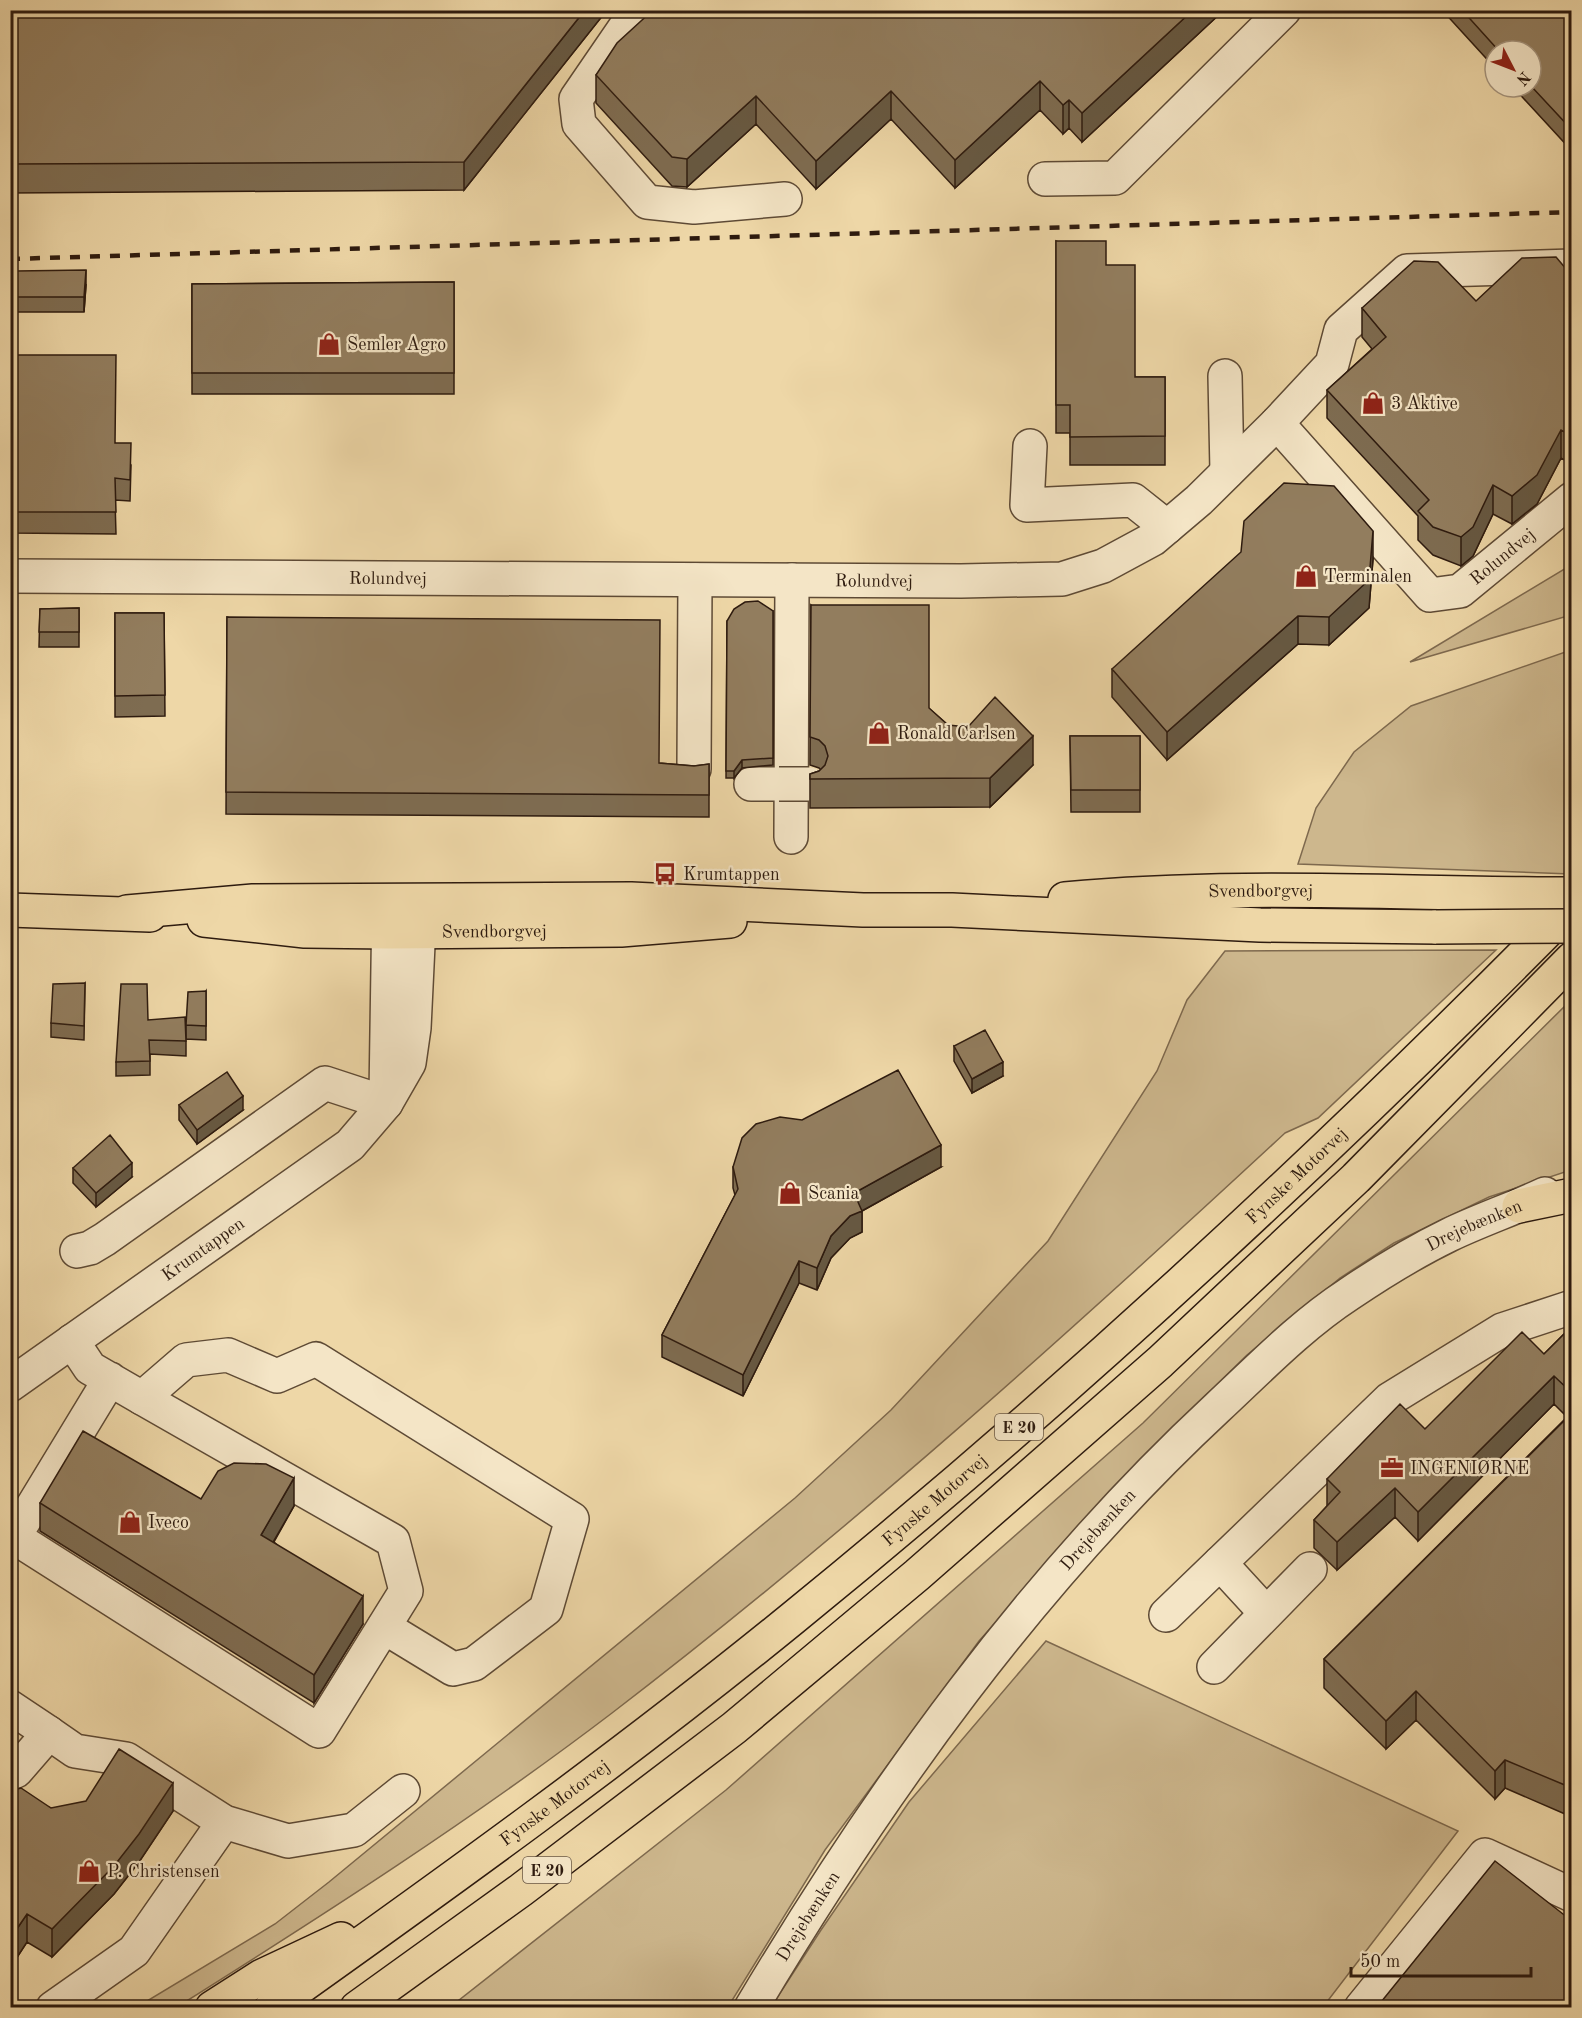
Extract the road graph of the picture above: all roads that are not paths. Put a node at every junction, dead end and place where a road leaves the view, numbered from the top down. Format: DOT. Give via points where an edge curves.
graph roads {
  1 [pos="637,10"];
  2 [pos="1284,10"];
  3 [pos="1045,179"];
  4 [pos="785,199"];
  5 [pos="1572,266"];
  6 [pos="1225,376"];
  7 [pos="1276,423"];
  8 [pos="1030,446"];
  9 [pos="1227,472"];
  10 [pos="1572,499"];
  11 [pos="1167,527"];
  12 [pos="10,576"];
  13 [pos="695,580"];
  14 [pos="792,580"];
  15 [pos="694,769"];
  16 [pos="791,837"];
  17 [pos="1572,894"];
  18 [pos="1572,906"];
  19 [pos="10,910"];
  20 [pos="952,910"];
  21 [pos="404,916"];
  22 [pos="1572,926"];
  23 [pos="1572,959"];
  24 [pos="386,1103"];
  25 [pos="1572,1183"];
  26 [pos="1572,1195"];
  27 [pos="1519,1206"];
  28 [pos="77,1251"];
  29 [pos="1572,1306"];
  30 [pos="72,1341"];
  31 [pos="110,1379"];
  32 [pos="10,1385"];
  33 [pos="142,1398"];
  34 [pos="1220,1563"];
  35 [pos="1310,1569"];
  36 [pos="1266,1613"];
  37 [pos="1166,1616"];
  38 [pos="384,1627"];
  39 [pos="1214,1667"];
  40 [pos="10,1707"];
  41 [pos="734,1728"];
  42 [pos="50,1733"];
  43 [pos="10,1773"];
  44 [pos="403,1791"];
  45 [pos="224,1822"];
  46 [pos="1572,1895"];
  47 [pos="424,1899"];
  48 [pos="53,2007"];
  49 [pos="212,2007"];
  50 [pos="271,2007"];
  51 [pos="357,2007"];
  52 [pos="393,2007"];
  53 [pos="751,2007"];
  54 [pos="1361,2007"];
  1 -- 4 [label="street" via="576,99 579,124 647,202 694,207"];
  2 -- 3 [label="street" via="1115,178"];
  5 -- 7 [label="street" via="1407,271 1341,330 1332,364"];
  6 -- 9 [label="street"];
  7 -- 9 [label="street, Rolundvej"];
  7 -- 10 [label="street, Rolundvej" via="1430,595 1460,591"];
  8 -- 11 [label="street" via="1027,505 1133,500"];
  9 -- 11 [label="street, Rolundvej"];
  11 -- 14 [label="street, Rolundvej" via="1103,566 1062,579"];
  12 -- 13 [label="street, Rolundvej"];
  13 -- 14 [label="street, Rolundvej"];
  13 -- 15 [label="street"];
  14 -- 16 [label="street"];
  17 -- 20 [label="main road, Svendborgvej" via="1126,893"];
  18 -- 47 [label="main road, Fynske Motorvej / E 20" via="1328,1147 1016,1429 792,1619 560,1801"];
  19 -- 21 [label="main road, Svendborgvej" via="127,912 305,931"];
  20 -- 21 [label="main road, Svendborgvej" via="863,910 631,899"];
  20 -- 22 [label="main road, Svendborgvej, bridge" via="1260,926"];
  21 -- 24 [label="street"];
  23 -- 41 [label="main road, E 20" via="1356,1178 1160,1362 917,1575"];
  24 -- 28 [label="street" via="325,1083 105,1239"];
  24 -- 30 [label="street, Krumtappen" via="350,1145"];
  25 -- 27 [label="street, Drejebænken"];
  26 -- 27 [label="main road"];
  27 -- 53 [label="street, Drejebænken" via="1448,1236 1347,1295 1295,1335 1181,1441 1065,1566 948,1709 816,1898"];
  29 -- 34 [label="street" via="1502,1330 1389,1399"];
  30 -- 31 [label="street" via="90,1368"];
  30 -- 32 [label="street, Krumtappen"];
  31 -- 33 [label="street"];
  31 -- 38 [label="street" via="14,1537 319,1731"];
  33 -- 38 [label="street" via="393,1541 405,1591"];
  33 -- 38 [label="street" via="186,1360 228,1355 277,1376 316,1359 572,1519 546,1609 474,1664 453,1669"];
  34 -- 36 [label="street"];
  34 -- 37 [label="street"];
  35 -- 36 [label="street"];
  36 -- 39 [label="street"];
  40 -- 42 [label="street"];
  41 -- 51 [label="main road, E 20" via="521,1890"];
  41 -- 52 [label="main road" via="561,1883"];
  42 -- 43 [label="street"];
  42 -- 45 [label="street" via="75,1750 126,1759"];
  44 -- 45 [label="street" via="354,1830 288,1841"];
  45 -- 48 [label="street" via="134,1951"];
  46 -- 54 [label="street" via="1485,1856"];
  47 -- 49 [label="main road" via="262,1976"];
  47 -- 50 [label="main road, Fynske Motorvej / E 20"];
}
